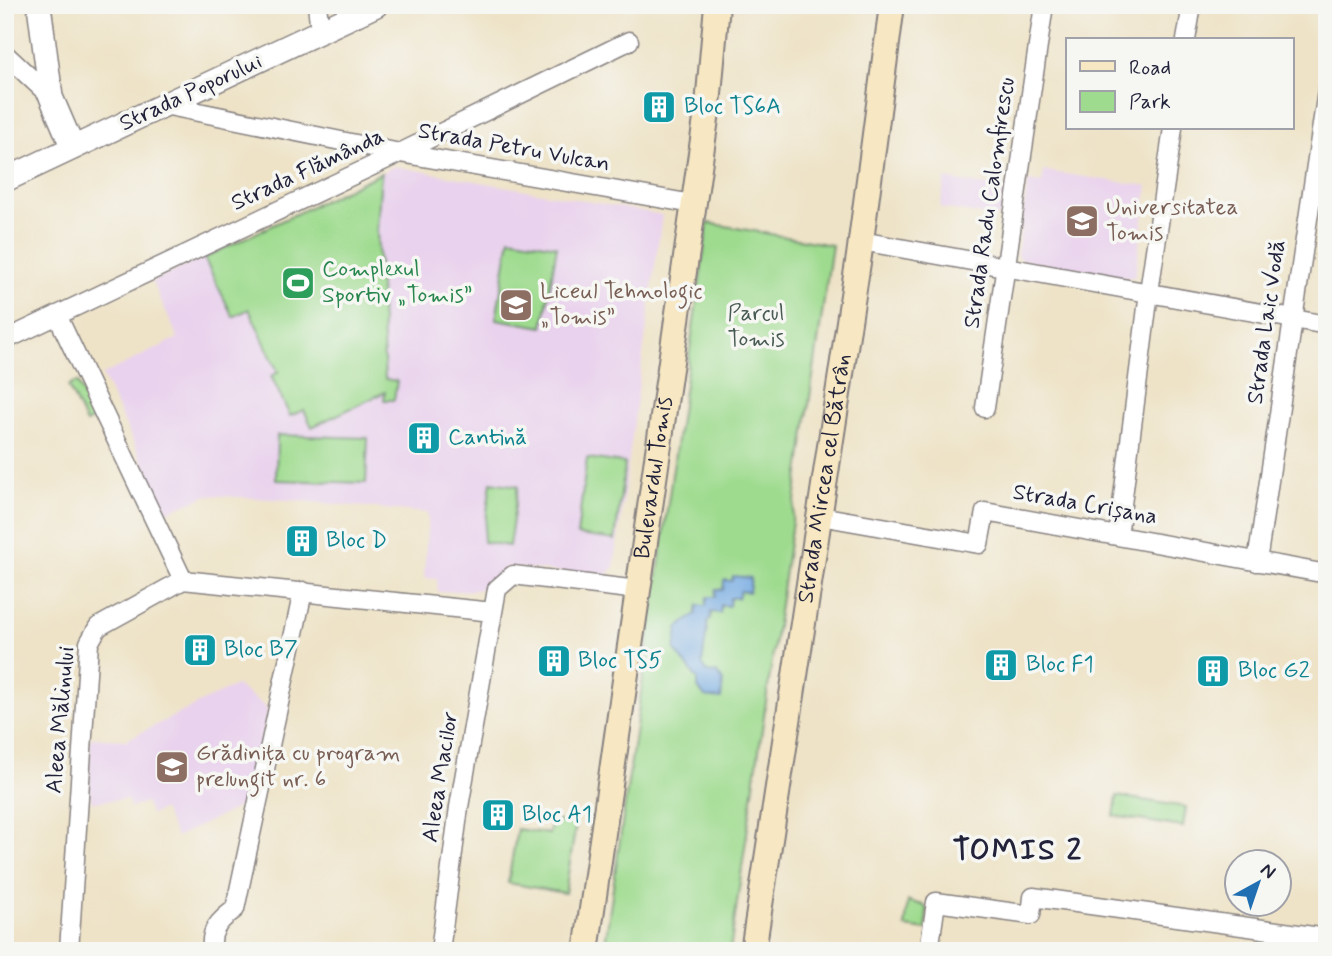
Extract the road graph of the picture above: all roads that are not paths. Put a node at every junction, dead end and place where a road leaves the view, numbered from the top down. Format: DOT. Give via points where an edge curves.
graph roads {
  1 [pos="39,5"];
  2 [pos="317,5"];
  3 [pos="376,5"];
  4 [pos="716,5"];
  5 [pos="892,5"];
  6 [pos="1044,5"];
  7 [pos="1192,5"];
  8 [pos="320,31"];
  9 [pos="1186,38"];
  10 [pos="629,41"];
  11 [pos="5,54"];
  12 [pos="1327,90"];
  13 [pos="51,97"];
  14 [pos="164,106"];
  15 [pos="1173,130"];
  16 [pos="73,148"];
  17 [pos="400,153"];
  18 [pos="5,180"];
  19 [pos="693,204"];
  20 [pos="861,241"];
  21 [pos="1006,266"];
  22 [pos="1149,292"];
  23 [pos="57,315"];
  24 [pos="1293,319"];
  25 [pos="1327,325"];
  26 [pos="5,340"];
  27 [pos="985,408"];
  28 [pos="820,516"];
  29 [pos="1118,536"];
  30 [pos="1256,562"];
  31 [pos="1327,575"];
  32 [pos="183,580"];
  33 [pos="638,590"];
  34 [pos="303,591"];
  35 [pos="493,612"];
  36 [pos="1327,938"];
  37 [pos="69,951"];
  38 [pos="213,951"];
  39 [pos="440,951"];
  40 [pos="586,951"];
  41 [pos="752,951"];
  42 [pos="929,951"];
  1 -- 13 [label="street"];
  2 -- 8 [label="street"];
  3 -- 8 [label="street, Strada Poporului"];
  4 -- 19 [label="main road, Bulevardul Tomis" via="708,105"];
  5 -- 20 [label="main road, Strada Mircea cel Bătrân"];
  6 -- 21 [label="street, Strada Radu Calomfirescu"];
  7 -- 9 [label="street"];
  8 -- 14 [label="street, Strada Poporului"];
  10 -- 17 [label="street, Strada Flămânda"];
  11 -- 13 [label="street"];
  12 -- 24 [label="street, Strada Laic Vodă"];
  13 -- 16 [label="street"];
  14 -- 16 [label="street, Strada Poporului"];
  14 -- 17 [label="street, Strada Petru Vulcan"];
  15 -- 22 [label="street"];
  16 -- 18 [label="street, Strada Poporului"];
  17 -- 19 [label="street, Strada Petru Vulcan"];
  17 -- 23 [label="street, Strada Flămânda"];
  19 -- 33 [label="main road, Bulevardul Tomis"];
  20 -- 21 [label="street"];
  20 -- 28 [label="main road, Strada Mircea cel Bătrân"];
  21 -- 22 [label="street"];
  21 -- 27 [label="street, Strada Radu Calomfirescu"];
  22 -- 24 [label="street"];
  22 -- 29 [label="street"];
  23 -- 26 [label="street, Strada Flămânda"];
  23 -- 32 [label="street"];
  24 -- 25 [label="street"];
  24 -- 30 [label="street, Strada Laic Vodă"];
  28 -- 29 [label="street, Strada Crișana" via="979,544 985,512"];
  28 -- 41 [label="main road, Strada Mircea cel Bătrân"];
  29 -- 30 [label="street, Strada Crișana"];
  30 -- 31 [label="street, Strada Crișana"];
  32 -- 34 [label="street"];
  32 -- 37 [label="street, Aleea Mălinului" via="98,627 89,642"];
  33 -- 35 [label="street" via="513,575 497,589"];
  33 -- 40 [label="main road, Bulevardul Tomis"];
  34 -- 35 [label="street"];
  34 -- 38 [label="street" via="235,909 220,920 210,940"];
  35 -- 39 [label="street, Aleea Macilor"];
  36 -- 42 [label="street" via="1033,897 1031,915 936,902"];
}
